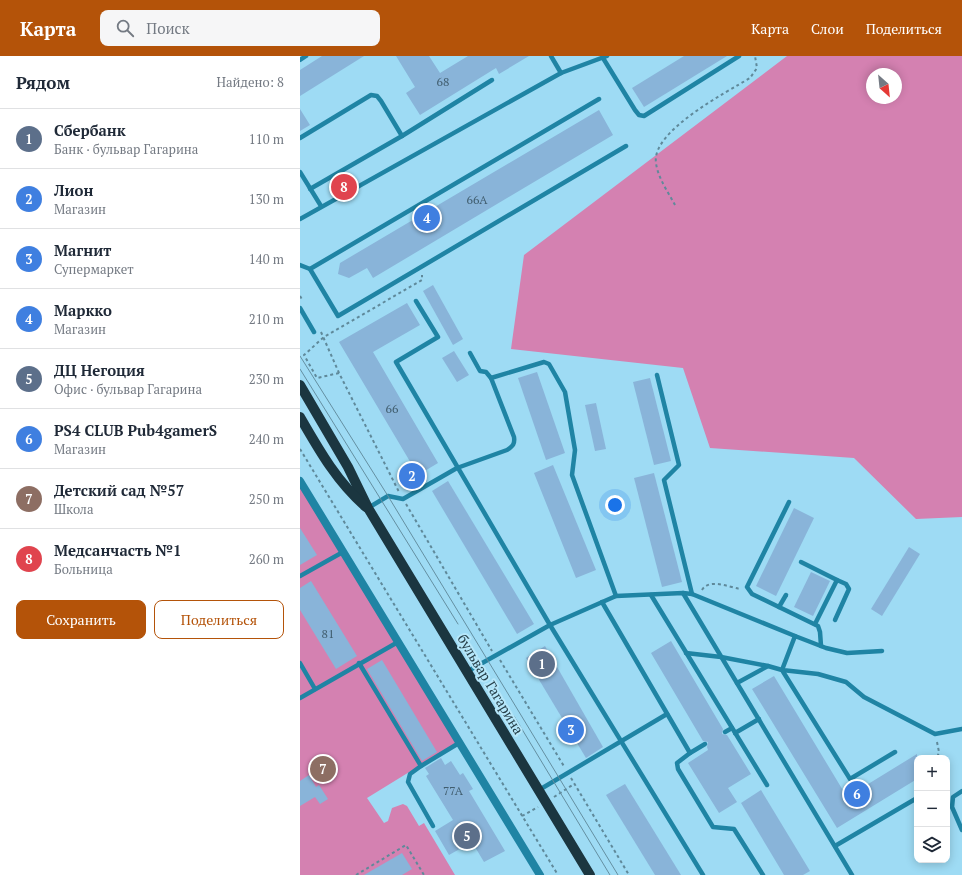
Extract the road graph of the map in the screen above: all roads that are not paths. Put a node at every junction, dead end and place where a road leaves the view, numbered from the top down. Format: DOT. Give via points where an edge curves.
graph roads {
  1 [pos="306,56"];
  2 [pos="551,56"];
  3 [pos="739,56"];
  4 [pos="605,57"];
  5 [pos="300,60"];
  6 [pos="561,72"];
  7 [pos="492,80"];
  8 [pos="599,99"];
  9 [pos="402,136"];
  10 [pos="300,138"];
  11 [pos="626,146"];
  12 [pos="300,172"];
  13 [pos="310,189"];
  14 [pos="321,206"];
  15 [pos="300,219"];
  16 [pos="300,265"];
  17 [pos="310,269"];
  18 [pos="416,301"];
  19 [pos="300,308"];
  20 [pos="314,332"];
  21 [pos="470,353"];
  22 [pos="657,374"];
  23 [pos="490,378"];
  24 [pos="300,385"];
  25 [pos="300,417"];
  26 [pos="457,468"];
  27 [pos="300,481"];
  28 [pos="789,502"];
  29 [pos="368,508"];
  30 [pos="343,552"];
  31 [pos="801,562"];
  32 [pos="300,576"];
  33 [pos="837,580"];
  34 [pos="683,593"];
  35 [pos="692,594"];
  36 [pos="786,594"];
  37 [pos="651,595"];
  38 [pos="616,596"];
  39 [pos="602,602"];
  40 [pos="779,607"];
  41 [pos="835,620"];
  42 [pos="815,624"];
  43 [pos="550,625"];
  44 [pos="795,636"];
  45 [pos="398,642"];
  46 [pos="821,646"];
  47 [pos="882,651"];
  48 [pos="686,653"];
  49 [pos="721,657"];
  50 [pos="300,663"];
  51 [pos="359,663"];
  52 [pos="768,666"];
  53 [pos="782,670"];
  54 [pos="468,671"];
  55 [pos="737,683"];
  56 [pos="315,689"];
  57 [pos="300,698"];
  58 [pos="667,714"];
  59 [pos="759,719"];
  60 [pos="732,728"];
  61 [pos="962,728"];
  62 [pos="725,732"];
  63 [pos="735,733"];
  64 [pos="621,741"];
  65 [pos="459,743"];
  66 [pos="705,744"];
  67 [pos="895,752"];
  68 [pos="690,753"];
  69 [pos="421,766"];
  70 [pos="767,785"];
  71 [pos="539,790"];
  72 [pos="962,791"];
  73 [pos="914,800"];
  74 [pos="433,826"];
  75 [pos="962,830"];
  76 [pos="835,846"];
  77 [pos="540,875"];
  78 [pos="590,875"];
  79 [pos="703,875"];
  80 [pos="763,875"];
  81 [pos="852,875"];
  1 -- 5 [label="lane"];
  2 -- 6 [label="lane"];
  3 -- 4 [label="lane" via="644,116 635,110"];
  4 -- 6 [label="lane"];
  6 -- 14 [label="lane"];
  7 -- 9 [label="lane"];
  8 -- 17 [label="lane"];
  9 -- 10 [label="lane" via="381,101 377,96 371,95"];
  9 -- 13 [label="lane"];
  11 -- 17 [label="lane" via="338,316"];
  12 -- 13 [label="lane"];
  13 -- 14 [label="lane"];
  14 -- 15 [label="lane"];
  16 -- 17 [label="lane"];
  18 -- 26 [label="lane" via="438,337 396,362"];
  19 -- 20 [label="lane"];
  21 -- 23 [label="lane" via="480,371 486,372"];
  22 -- 35 [label="lane" via="678,465 664,480"];
  23 -- 26 [label="lane" via="515,442 507,450"];
  23 -- 38 [label="lane" via="544,362 553,369 565,392 575,450 572,475"];
  24 -- 29 [label="main road, бульвар Гагарина" via="348,467"];
  25 -- 29 [label="main road, бульвар Гагарина" via="338,479"];
  26 -- 29 [label="lane" via="403,498 388,496"];
  26 -- 43 [label="lane"];
  27 -- 30 [label="street"];
  28 -- 40 [label="lane" via="747,587 752,594"];
  29 -- 54 [label="main road, бульвар Гагарина"];
  30 -- 32 [label="lane"];
  30 -- 45 [label="street"];
  31 -- 33 [label="lane"];
  33 -- 41 [label="lane" via="850,589"];
  33 -- 42 [label="lane"];
  34 -- 35 [label="lane"];
  34 -- 37 [label="lane"];
  34 -- 49 [label="lane"];
  35 -- 44 [label="lane"];
  36 -- 40 [label="lane"];
  37 -- 38 [label="lane"];
  37 -- 48 [label="lane"];
  38 -- 39 [label="lane"];
  39 -- 43 [label="lane"];
  39 -- 58 [label="lane"];
  40 -- 42 [label="lane"];
  42 -- 46 [label="lane" via="819,629"];
  43 -- 54 [label="lane"];
  43 -- 64 [label="lane"];
  44 -- 46 [label="lane"];
  44 -- 53 [label="lane"];
  45 -- 51 [label="lane"];
  45 -- 65 [label="street"];
  46 -- 47 [label="lane" via="848,653"];
  48 -- 49 [label="lane"];
  48 -- 60 [label="lane"];
  49 -- 52 [label="lane"];
  49 -- 55 [label="lane"];
  50 -- 56 [label="lane"];
  51 -- 56 [label="lane"];
  51 -- 69 [label="lane"];
  52 -- 53 [label="lane"];
  52 -- 55 [label="lane"];
  53 -- 61 [label="lane" via="818,674 846,682 864,697 935,734"];
  53 -- 67 [label="lane" via="850,780"];
  54 -- 71 [label="main road, бульвар Гагарина"];
  55 -- 59 [label="lane"];
  56 -- 57 [label="lane"];
  58 -- 64 [label="lane"];
  58 -- 68 [label="lane"];
  59 -- 63 [label="lane"];
  59 -- 76 [label="lane"];
  60 -- 62 [label="lane"];
  60 -- 63 [label="lane"];
  63 -- 70 [label="lane"];
  64 -- 71 [label="lane"];
  64 -- 79 [label="lane"];
  65 -- 69 [label="lane"];
  65 -- 77 [label="street"];
  66 -- 68 [label="lane"];
  68 -- 80 [label="lane" via="677,763 678,770 713,827 734,829"];
  69 -- 74 [label="lane" via="410,774 408,782"];
  71 -- 78 [label="main road, бульвар Гагарина"];
  72 -- 75 [label="lane" via="953,797 952,807"];
  73 -- 76 [label="lane"];
  76 -- 81 [label="lane"];
}
